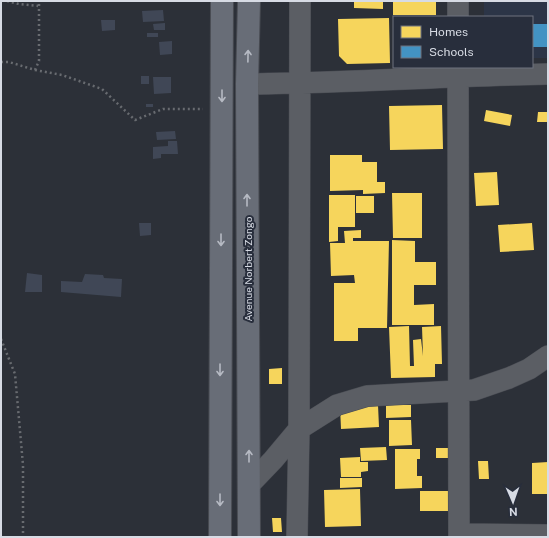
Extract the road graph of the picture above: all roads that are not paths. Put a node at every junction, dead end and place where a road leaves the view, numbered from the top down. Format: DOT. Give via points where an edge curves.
graph roads {
  1 [pos="222,1"];
  2 [pos="249,1"];
  3 [pos="300,1"];
  4 [pos="458,1"];
  5 [pos="458,16"];
  6 [pos="458,72"];
  7 [pos="548,74"];
  8 [pos="247,84"];
  9 [pos="300,84"];
  10 [pos="547,356"];
  11 [pos="460,391"];
  12 [pos="299,428"];
  13 [pos="249,485"];
  14 [pos="548,534"];
  15 [pos="459,536"];
  16 [pos="220,537"];
  17 [pos="249,537"];
  18 [pos="297,537"];
  1 -- 16 [label="main road, one-way"];
  8 -- 2 [label="main road, Avenue Norbert Zongo, one-way"];
  3 -- 9 [label="street"];
  4 -- 5 [label="street"];
  6 -- 7 [label="street"];
  6 -- 9 [label="street"];
  6 -- 11 [label="street"];
  8 -- 9 [label="street"];
  13 -- 8 [label="main road, Avenue Norbert Zongo, one-way"];
  9 -- 12 [label="street"];
  10 -- 11 [label="street" via="529,369 509,378 474,390"];
  11 -- 12 [label="street" via="367,396 337,405"];
  11 -- 15 [label="street"];
  12 -- 13 [label="street"];
  12 -- 18 [label="street"];
  13 -- 17 [label="main road, Avenue Norbert Zongo"];
  14 -- 15 [label="street"];
}
